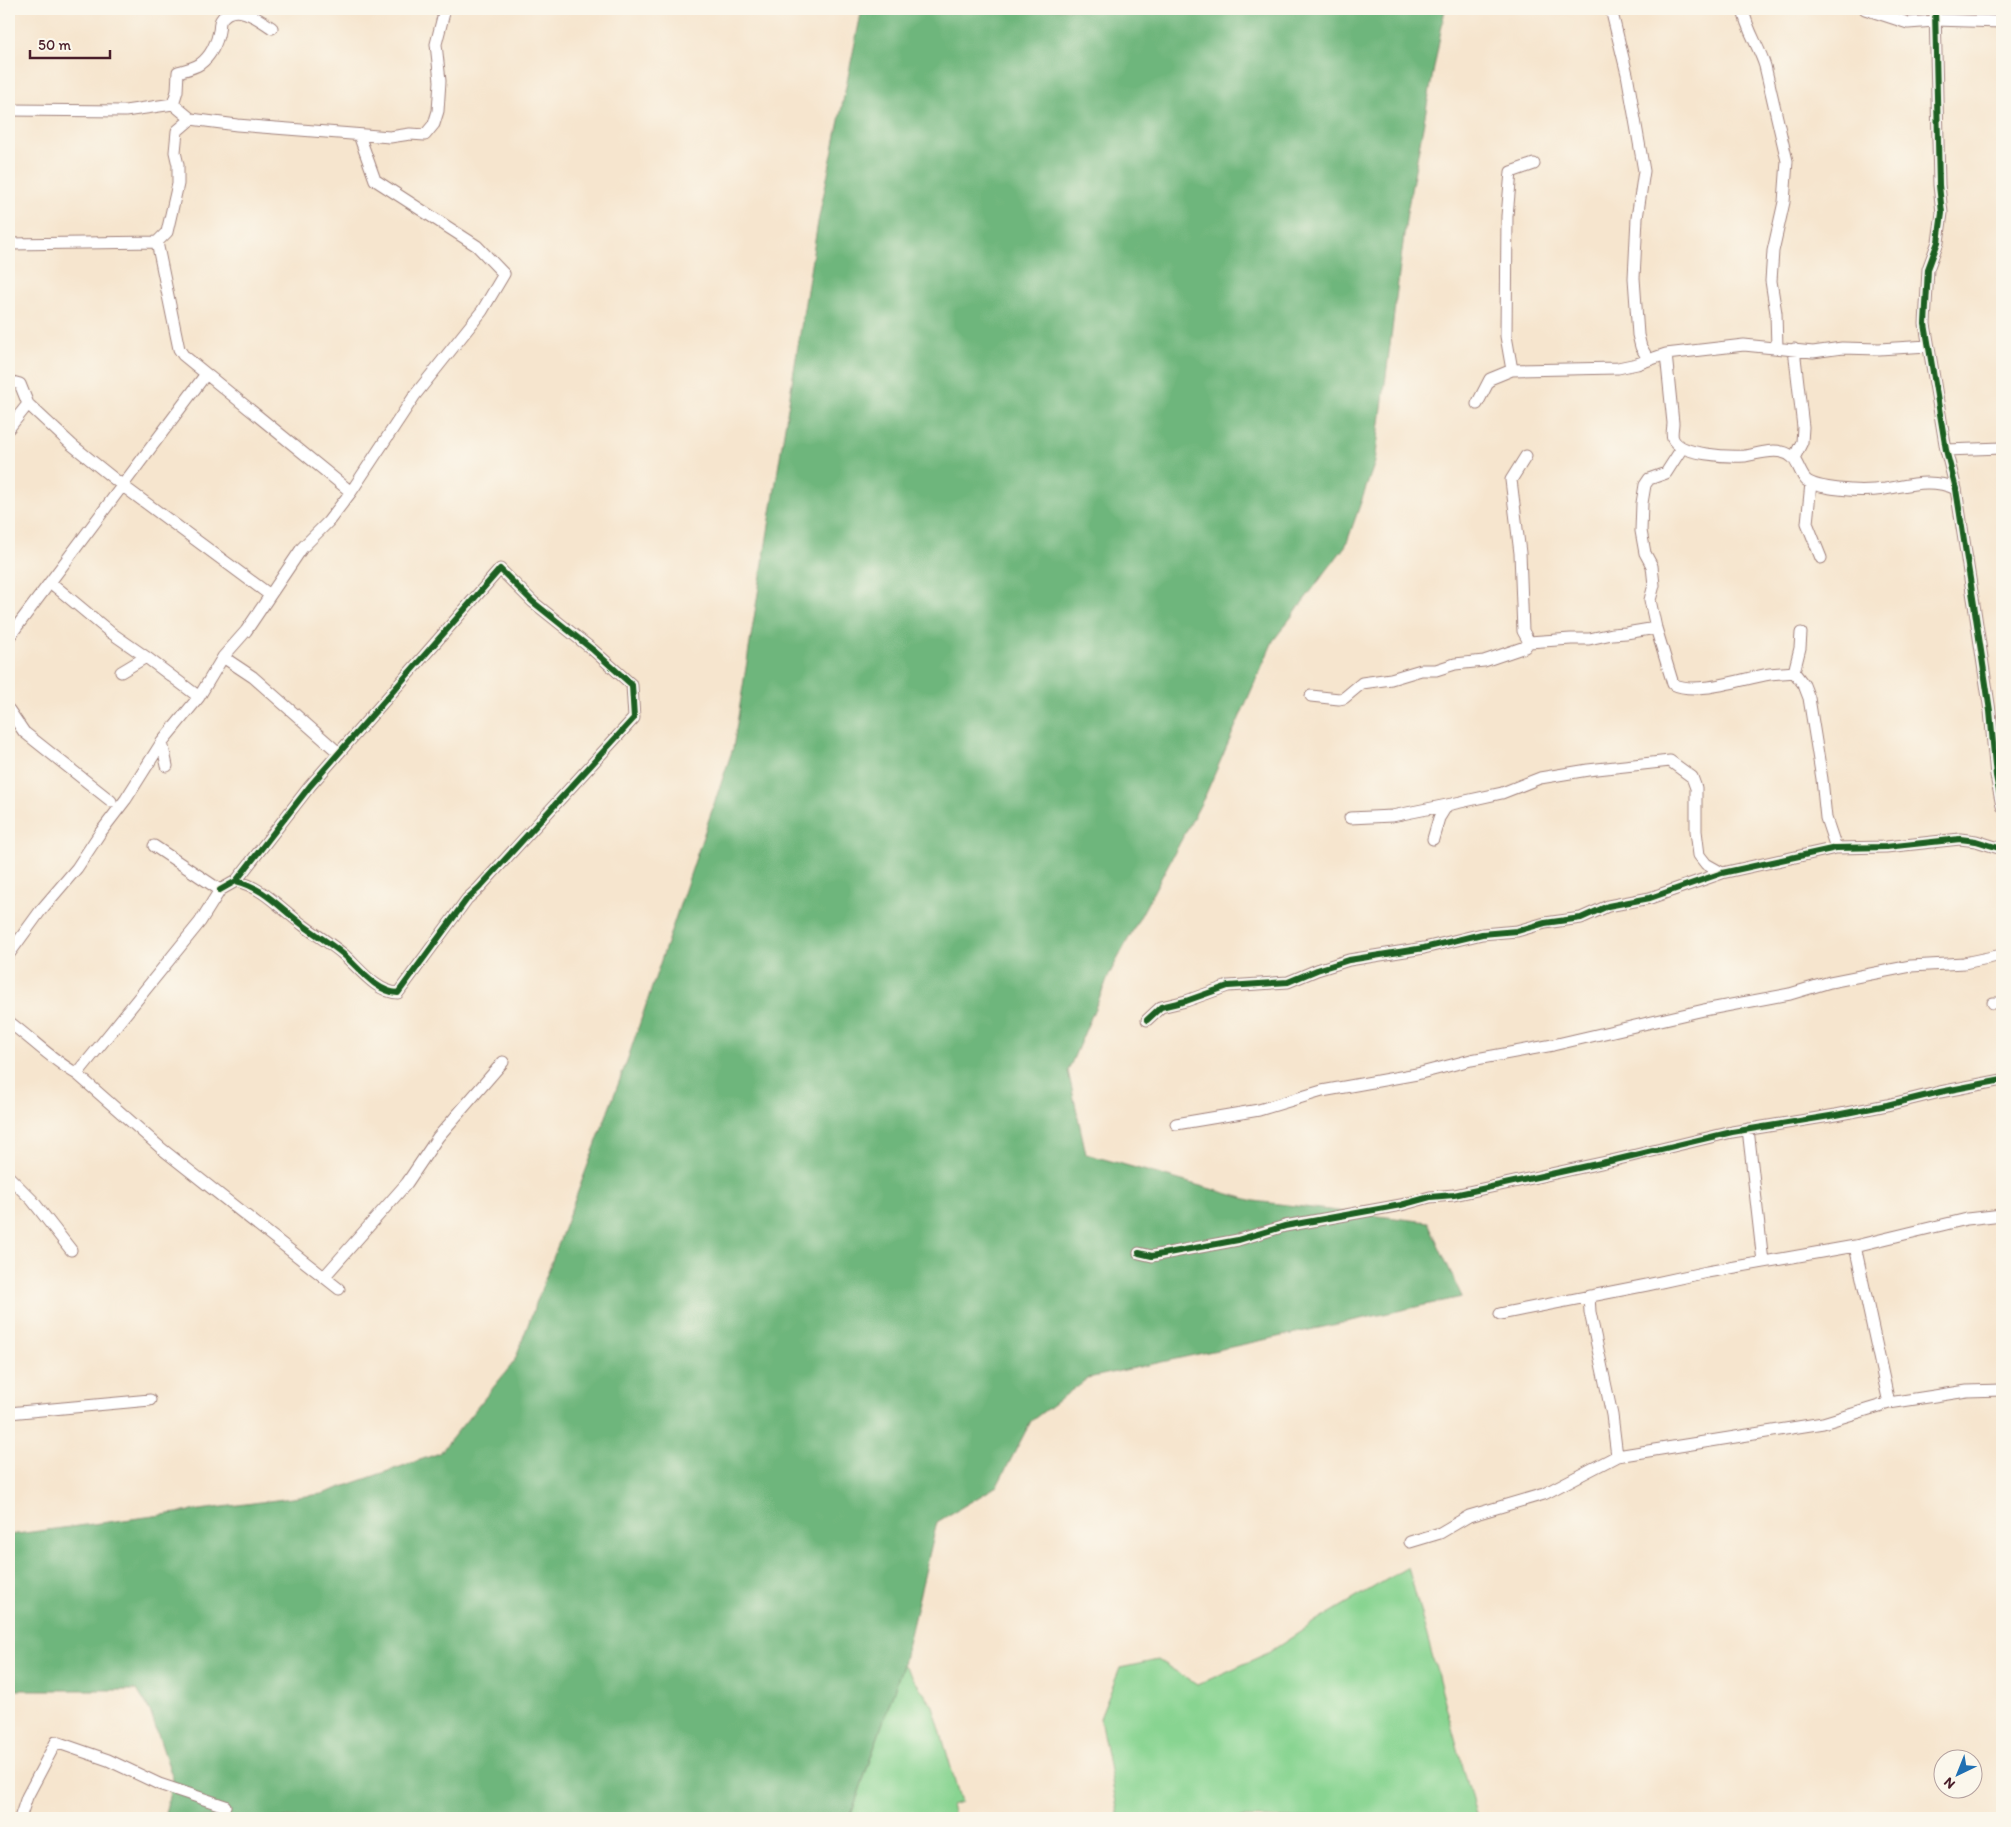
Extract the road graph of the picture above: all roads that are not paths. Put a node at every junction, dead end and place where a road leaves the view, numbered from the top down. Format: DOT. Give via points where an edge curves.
graph roads {
  1 [pos="445,9"];
  2 [pos="1611,9"];
  3 [pos="1743,9"];
  4 [pos="1865,9"];
  5 [pos="1935,17"];
  6 [pos="2002,22"];
  7 [pos="272,28"];
  8 [pos="173,104"];
  9 [pos="9,110"];
  10 [pos="191,119"];
  11 [pos="359,134"];
  12 [pos="1534,164"];
  13 [pos="157,242"];
  14 [pos="9,244"];
  15 [pos="1928,346"];
  16 [pos="1776,348"];
  17 [pos="1794,349"];
  18 [pos="1666,354"];
  19 [pos="1648,359"];
  20 [pos="1512,370"];
  21 [pos="206,374"];
  22 [pos="9,381"];
  23 [pos="28,404"];
  24 [pos="1477,404"];
  25 [pos="9,428"];
  26 [pos="1682,448"];
  27 [pos="2002,448"];
  28 [pos="1946,450"];
  29 [pos="1526,456"];
  30 [pos="1794,458"];
  31 [pos="1811,483"];
  32 [pos="123,486"];
  33 [pos="1956,489"];
  34 [pos="351,492"];
  35 [pos="1821,558"];
  36 [pos="50,582"];
  37 [pos="270,595"];
  38 [pos="1656,628"];
  39 [pos="1801,633"];
  40 [pos="9,637"];
  41 [pos="1529,642"];
  42 [pos="146,657"];
  43 [pos="224,657"];
  44 [pos="121,672"];
  45 [pos="1794,672"];
  46 [pos="1311,696"];
  47 [pos="199,697"];
  48 [pos="9,710"];
  49 [pos="162,742"];
  50 [pos="339,753"];
  51 [pos="167,766"];
  52 [pos="111,801"];
  53 [pos="1447,805"];
  54 [pos="2002,806"];
  55 [pos="1350,818"];
  56 [pos="1433,839"];
  57 [pos="154,846"];
  58 [pos="1836,848"];
  59 [pos="2002,849"];
  60 [pos="1722,873"];
  61 [pos="236,881"];
  62 [pos="220,890"];
  63 [pos="9,954"];
  64 [pos="2002,955"];
  65 [pos="1147,1020"];
  66 [pos="9,1022"];
  67 [pos="503,1062"];
  68 [pos="77,1074"];
  69 [pos="2002,1080"];
  70 [pos="1176,1124"];
  71 [pos="1748,1129"];
  72 [pos="9,1177"];
  73 [pos="2002,1215"];
  74 [pos="1856,1246"];
  75 [pos="71,1250"];
  76 [pos="1139,1253"];
  77 [pos="1763,1262"];
  78 [pos="324,1277"];
  79 [pos="339,1289"];
  80 [pos="1589,1296"];
  81 [pos="1500,1314"];
  82 [pos="2002,1390"];
  83 [pos="150,1400"];
  84 [pos="1889,1403"];
  85 [pos="9,1413"];
  86 [pos="1617,1456"];
  87 [pos="1410,1542"];
  88 [pos="225,1806"];
  89 [pos="20,1818"];
  1 -- 11 [label="street" via="436,44 440,81 434,124 425,135 390,137"];
  2 -- 19 [label="street" via="1644,164 1634,278 1638,335"];
  3 -- 16 [label="street" via="1763,59 1787,161 1771,281 1776,313"];
  4 -- 5 [label="street" via="1908,23"];
  5 -- 6 [label="street"];
  5 -- 15 [label="street" via="1942,213 1938,242 1928,269 1925,324"];
  7 -- 8 [label="street" via="254,15 237,11 227,14 220,22 216,43 209,54 200,64 178,72"];
  8 -- 9 [label="street" via="125,112"];
  8 -- 10 [label="street"];
  10 -- 11 [label="street"];
  10 -- 13 [label="street" via="177,131 178,184 167,232"];
  11 -- 34 [label="street" via="375,180 477,246 504,274 482,312 415,395"];
  12 -- 20 [label="street" via="1512,172 1507,216 1506,336"];
  13 -- 14 [label="street"];
  13 -- 21 [label="street" via="179,349"];
  15 -- 17 [label="street" via="1812,352"];
  15 -- 28 [label="street"];
  16 -- 17 [label="street"];
  16 -- 18 [label="street" via="1744,344"];
  17 -- 30 [label="street" via="1803,427 1802,442"];
  18 -- 19 [label="street"];
  18 -- 26 [label="street" via="1672,435"];
  19 -- 20 [label="street" via="1618,368"];
  20 -- 24 [label="street" via="1490,379"];
  21 -- 32 [label="street"];
  21 -- 34 [label="street"];
  22 -- 23 [label="street" via="20,384"];
  23 -- 25 [label="street"];
  23 -- 32 [label="street"];
  26 -- 30 [label="street" via="1725,456 1782,452"];
  26 -- 38 [label="street" via="1666,473 1649,479 1642,503 1641,531 1644,553 1652,566 1654,584 1650,600"];
  27 -- 28 [label="street"];
  28 -- 33 [label="street"];
  29 -- 41 [label="street" via="1512,480 1524,631"];
  30 -- 31 [label="street"];
  31 -- 33 [label="street" via="1853,490 1935,482"];
  31 -- 35 [label="street" via="1807,523"];
  32 -- 36 [label="street"];
  32 -- 37 [label="street"];
  33 -- 54 [label="street"];
  34 -- 37 [label="street" via="302,548"];
  36 -- 40 [label="street"];
  36 -- 42 [label="street"];
  37 -- 43 [label="street"];
  38 -- 41 [label="street" via="1589,639"];
  38 -- 45 [label="street" via="1673,684 1680,687 1711,686"];
  39 -- 45 [label="street"];
  41 -- 46 [label="street" via="1525,647 1484,661 1420,670 1392,679 1362,683 1344,698"];
  42 -- 44 [label="street"];
  42 -- 47 [label="street"];
  43 -- 47 [label="street"];
  43 -- 50 [label="street" via="253,677"];
  45 -- 58 [label="street" via="1810,698 1826,818"];
  47 -- 49 [label="street"];
  48 -- 52 [label="street" via="24,732"];
  49 -- 51 [label="street"];
  49 -- 63 [label="street" via="77,868"];
  50 -- 61 [label="street"];
  50 -- 61 [label="street" via="500,568 532,602 632,686 634,718 467,899 398,993 388,993 377,985 324,938 268,896 250,884"];
  53 -- 55 [label="street" via="1392,816"];
  53 -- 56 [label="street"];
  53 -- 60 [label="street" via="1502,793 1540,778 1670,761 1692,777 1696,788 1699,855 1706,864"];
  57 -- 62 [label="street"];
  58 -- 59 [label="street" via="1886,847 1960,839"];
  58 -- 60 [label="street"];
  60 -- 65 [label="street" via="1650,898 1608,906 1581,918 1349,960 1288,982 1228,986 1161,1008"];
  61 -- 62 [label="street"];
  62 -- 68 [label="street" via="200,922"];
  64 -- 70 [label="street" via="1964,963 1911,966 1830,982 1790,994 1553,1045 1322,1091 1259,1110"];
  66 -- 68 [label="street" via="62,1066"];
  67 -- 78 [label="street" via="438,1137 407,1183"];
  68 -- 78 [label="street" via="162,1150"];
  69 -- 71 [label="street"];
  71 -- 76 [label="street" via="1454,1195 1285,1226 1238,1240 1152,1256"];
  71 -- 77 [label="street"];
  72 -- 75 [label="street" via="32,1200"];
  73 -- 74 [label="street" via="1967,1219"];
  74 -- 77 [label="street"];
  74 -- 84 [label="street"];
  77 -- 80 [label="street"];
  78 -- 79 [label="street"];
  80 -- 81 [label="street"];
  80 -- 86 [label="street"];
  82 -- 84 [label="street" via="1967,1391"];
  83 -- 85 [label="street"];
  84 -- 86 [label="street" via="1822,1423"];
  86 -- 87 [label="street" via="1544,1494 1469,1516 1440,1532"];
  88 -- 89 [label="street" via="159,1784 108,1760 56,1742 27,1797"];
}
